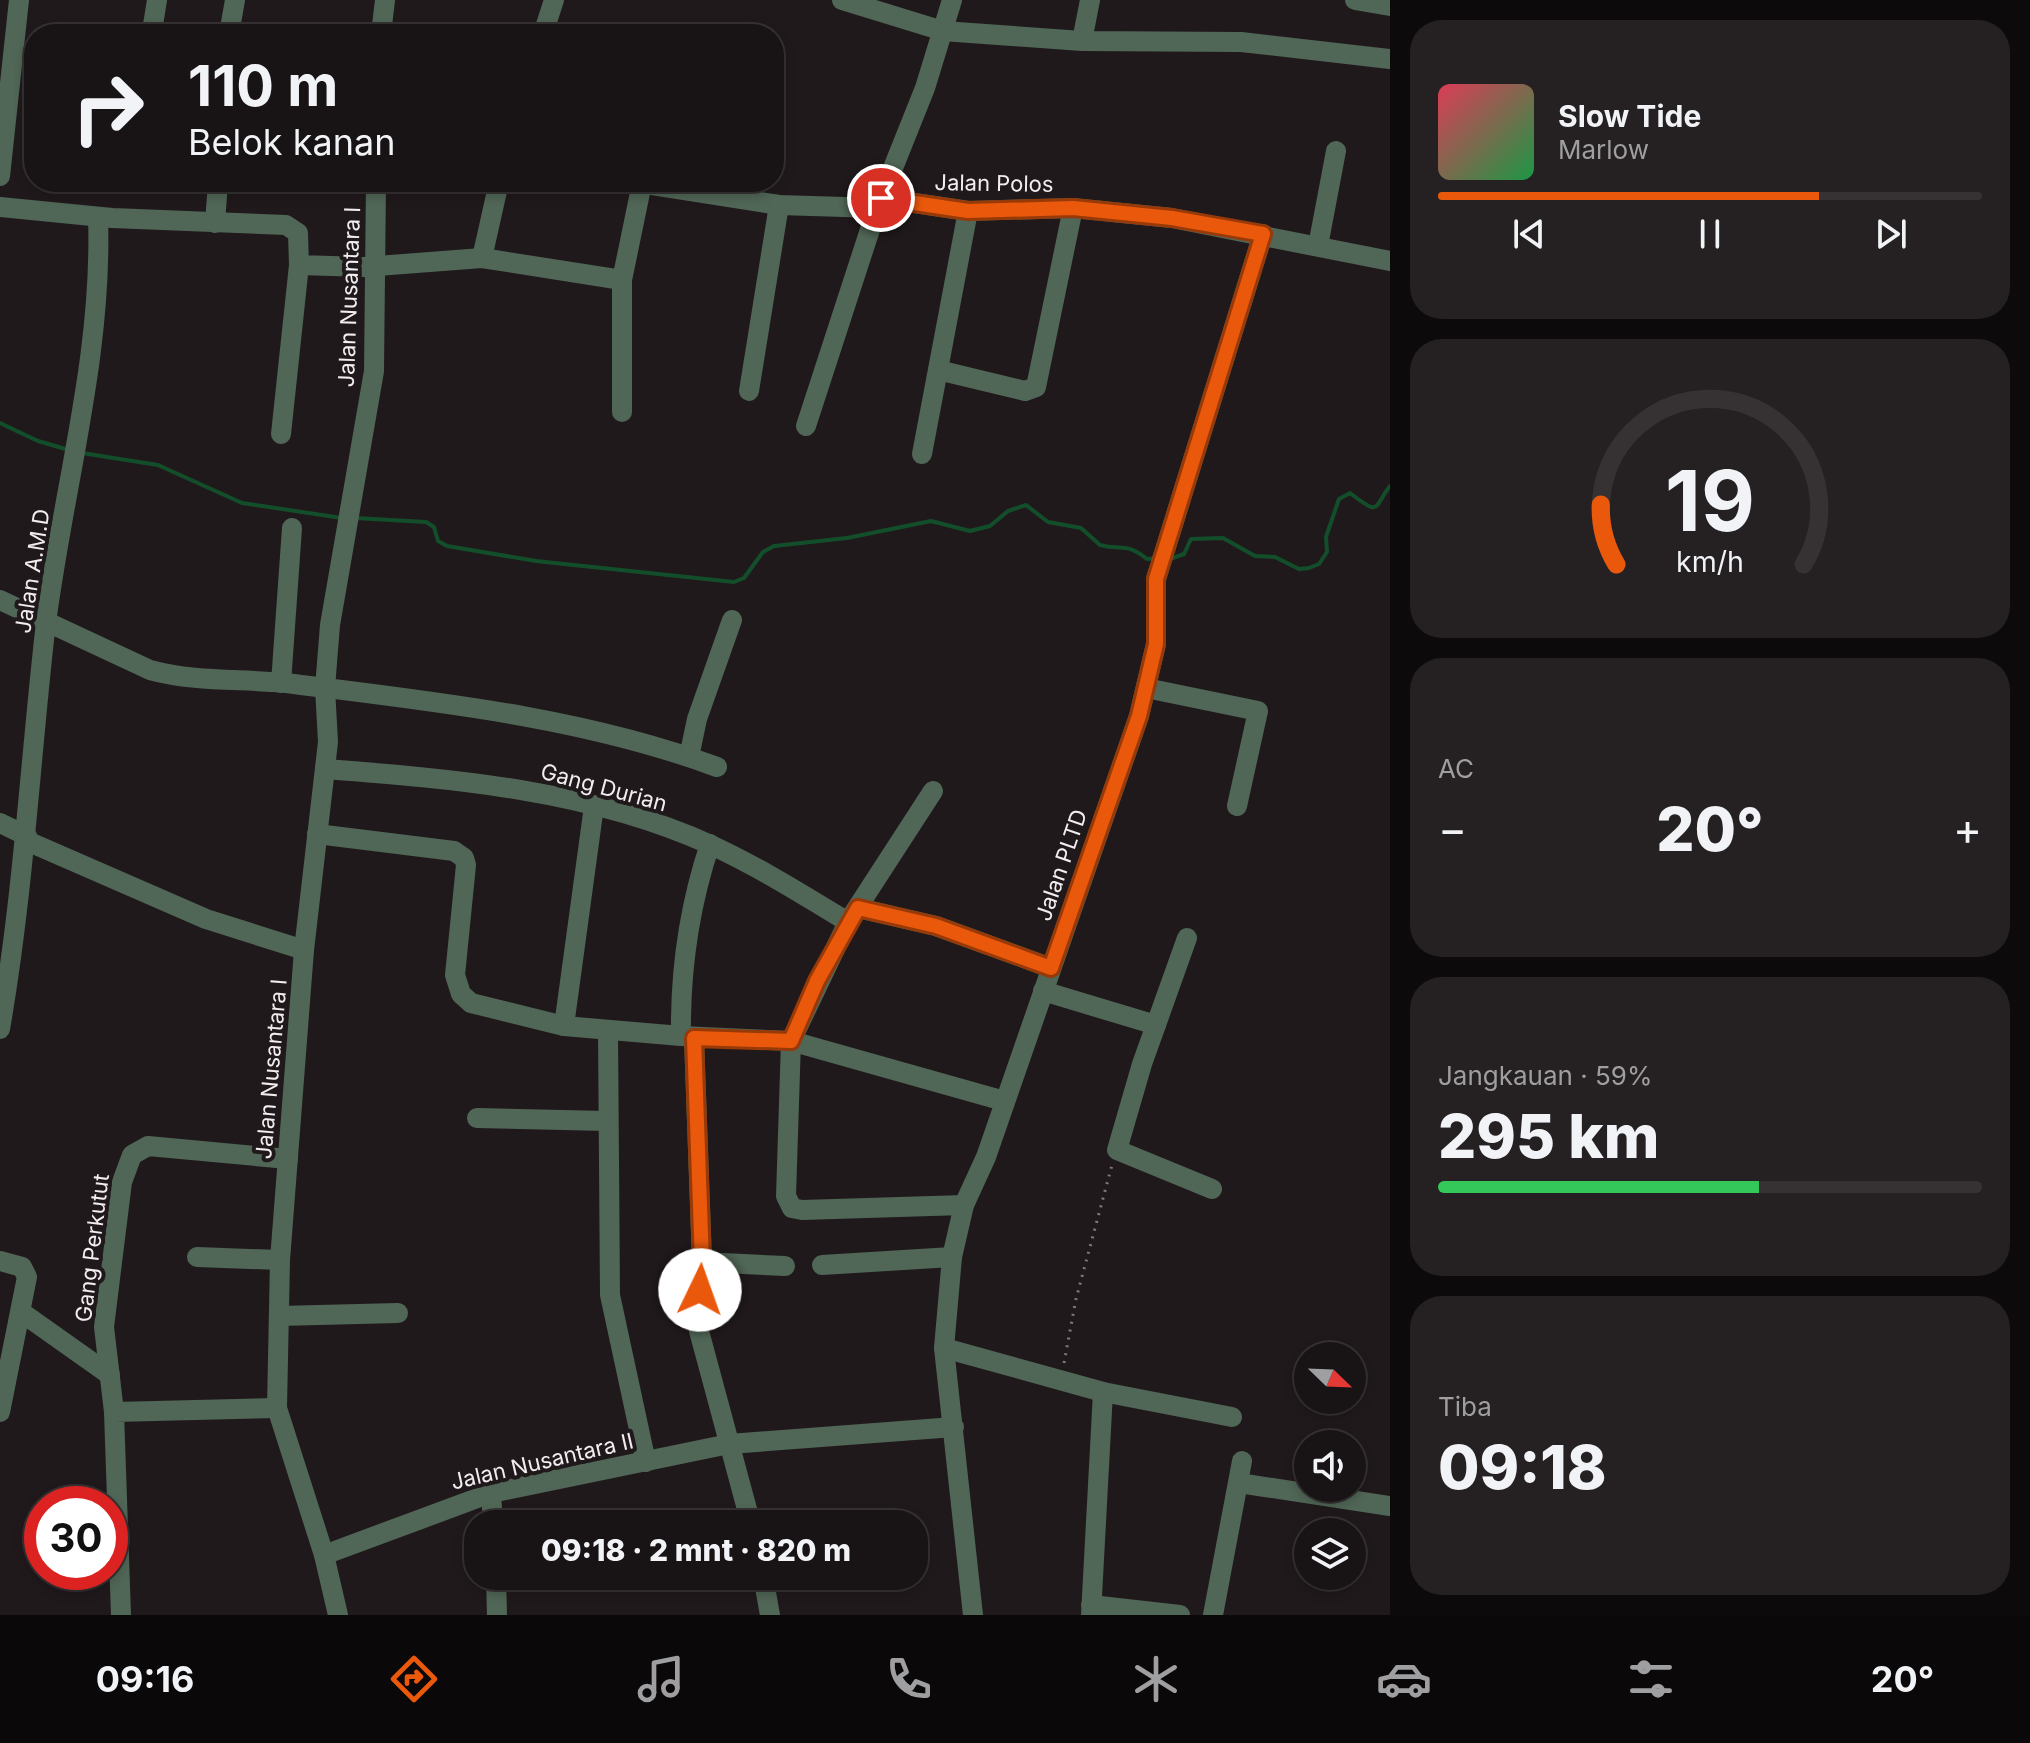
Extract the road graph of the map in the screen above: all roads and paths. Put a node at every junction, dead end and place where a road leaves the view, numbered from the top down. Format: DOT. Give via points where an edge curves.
graph roads {
  1 [pos="19,0"];
  2 [pos="157,0"];
  3 [pos="235,0"];
  4 [pos="385,0"];
  5 [pos="554,0"];
  6 [pos="842,0"];
  7 [pos="952,0"];
  8 [pos="1090,0"];
  9 [pos="1355,0"];
  10 [pos="1390,6"];
  11 [pos="153,24"];
  12 [pos="231,24"];
  13 [pos="382,24"];
  14 [pos="546,24"];
  15 [pos="943,31"];
  16 [pos="1082,41"];
  17 [pos="1390,59"];
  18 [pos="1336,151"];
  19 [pos="0,176"];
  20 [pos="217,192"];
  21 [pos="376,192"];
  22 [pos="497,192"];
  23 [pos="640,192"];
  24 [pos="698,192"];
  25 [pos="879,203"];
  26 [pos="779,205"];
  27 [pos="0,207"];
  28 [pos="1073,208"];
  29 [pos="968,211"];
  30 [pos="98,217"];
  31 [pos="215,223"];
  32 [pos="1263,234"];
  33 [pos="1318,246"];
  34 [pos="482,258"];
  35 [pos="1390,261"];
  36 [pos="299,265"];
  37 [pos="376,266"];
  38 [pos="622,280"];
  39 [pos="938,370"];
  40 [pos="749,391"];
  41 [pos="622,412"];
  42 [pos="806,426"];
  43 [pos="281,434"];
  44 [pos="922,454"];
  45 [pos="292,528"];
  46 [pos="0,600"];
  47 [pos="732,620"];
  48 [pos="47,622"];
  49 [pos="281,683"];
  50 [pos="325,688"];
  51 [pos="1146,688"];
  52 [pos="689,757"];
  53 [pos="717,767"];
  54 [pos="325,769"];
  55 [pos="933,791"];
  56 [pos="594,806"];
  57 [pos="1237,806"];
  58 [pos="0,823"];
  59 [pos="317,834"];
  60 [pos="27,838"];
  61 [pos="710,844"];
  62 [pos="853,915"];
  63 [pos="1187,938"];
  64 [pos="304,950"];
  65 [pos="1051,968"];
  66 [pos="1043,991"];
  67 [pos="1156,1025"];
  68 [pos="564,1026"];
  69 [pos="0,1029"];
  70 [pos="608,1030"];
  71 [pos="687,1037"];
  72 [pos="791,1041"];
  73 [pos="1004,1101"];
  74 [pos="477,1118"];
  75 [pos="607,1121"];
  76 [pos="1117,1150"];
  77 [pos="288,1159"];
  78 [pos="1212,1189"];
  79 [pos="964,1205"];
  80 [pos="197,1257"];
  81 [pos="952,1257"];
  82 [pos="280,1260"];
  83 [pos="0,1261"];
  84 [pos="702,1262"];
  85 [pos="822,1265"];
  86 [pos="785,1266"];
  87 [pos="21,1312"];
  88 [pos="398,1313"];
  89 [pos="279,1316"];
  90 [pos="944,1348"];
  91 [pos="110,1375"];
  92 [pos="1061,1379"];
  93 [pos="1103,1392"];
  94 [pos="277,1408"];
  95 [pos="0,1412"];
  96 [pos="114,1412"];
  97 [pos="1232,1417"];
  98 [pos="954,1427"];
  99 [pos="729,1444"];
  100 [pos="1242,1461"];
  101 [pos="646,1462"];
  102 [pos="1239,1483"];
  103 [pos="491,1493"];
  104 [pos="1390,1506"];
  105 [pos="492,1510"];
  106 [pos="747,1510"];
  107 [pos="324,1555"];
  108 [pos="496,1590"];
  109 [pos="766,1590"];
  110 [pos="1091,1610"];
  111 [pos="121,1615"];
  112 [pos="338,1615"];
  113 [pos="497,1615"];
  114 [pos="770,1615"];
  115 [pos="973,1615"];
  116 [pos="1180,1615"];
  117 [pos="1213,1615"];
  1 -- 19 [label="street"];
  2 -- 11 [label="street"];
  3 -- 12 [label="street"];
  4 -- 13 [label="street"];
  5 -- 14 [label="street"];
  6 -- 15 [label="street"];
  7 -- 15 [label="street"];
  8 -- 16 [label="street"];
  9 -- 10 [label="street"];
  15 -- 16 [label="street"];
  15 -- 25 [label="street"];
  16 -- 17 [label="street" via="1241,42"];
  18 -- 33 [label="street"];
  20 -- 31 [label="street"];
  21 -- 37 [label="street, Jalan Nusantara I"];
  22 -- 34 [label="street"];
  23 -- 38 [label="street"];
  24 -- 26 [label="street, Jalan Polos"];
  25 -- 26 [label="street, Jalan Polos"];
  25 -- 29 [label="street, Jalan Polos"];
  25 -- 42 [label="street"];
  26 -- 40 [label="street"];
  27 -- 30 [label="street"];
  28 -- 29 [label="street, Jalan Polos"];
  28 -- 32 [label="street, Jalan Polos"];
  28 -- 39 [label="street" via="1036,387 1025,391"];
  29 -- 39 [label="street"];
  30 -- 31 [label="street"];
  30 -- 48 [label="street, Jalan A.M.D" via="99,297"];
  31 -- 36 [label="street" via="295,228"];
  32 -- 33 [label="street, Jalan Polos"];
  32 -- 51 [label="street, Jalan PLTD" via="1156,579 1156,644"];
  33 -- 35 [label="street, Jalan Polos"];
  34 -- 37 [label="street"];
  34 -- 38 [label="street"];
  36 -- 37 [label="street"];
  36 -- 43 [label="street"];
  37 -- 50 [label="street, Jalan Nusantara I" via="374,371 330,625"];
  38 -- 41 [label="street"];
  39 -- 44 [label="street"];
  45 -- 49 [label="street"];
  46 -- 48 [label="street"];
  47 -- 52 [label="street"];
  48 -- 49 [label="street" via="171,676"];
  48 -- 60 [label="street, Jalan A.M.D"];
  49 -- 50 [label="street"];
  50 -- 52 [label="street" via="461,705"];
  50 -- 54 [label="street, Jalan Nusantara I"];
  51 -- 57 [label="street" via="1258,711"];
  51 -- 65 [label="street, Jalan PLTD"];
  52 -- 53 [label="street"];
  54 -- 56 [label="street, Gang Durian" via="476,783"];
  54 -- 59 [label="street, Jalan Nusantara I"];
  55 -- 62 [label="street"];
  56 -- 61 [label="street, Gang Durian"];
  56 -- 68 [label="street"];
  58 -- 60 [label="street"];
  59 -- 64 [label="street, Jalan Nusantara I"];
  59 -- 68 [label="street" via="460,854 466,865 455,975 461,994 480,1007"];
  60 -- 64 [label="street" via="206,919"];
  60 -- 69 [label="street, Jalan A.M.D"];
  61 -- 62 [label="street, Gang Durian"];
  61 -- 71 [label="street" via="695,890 683,960"];
  62 -- 65 [label="street, Gang Durian" via="936,926"];
  62 -- 72 [label="street"];
  63 -- 67 [label="street"];
  64 -- 77 [label="street, Jalan Nusantara I"];
  65 -- 66 [label="street, Jalan PLTD"];
  66 -- 67 [label="street"];
  66 -- 73 [label="street, Jalan PLTD"];
  67 -- 76 [label="street"];
  68 -- 70 [label="street"];
  70 -- 71 [label="street"];
  70 -- 75 [label="street"];
  71 -- 72 [label="street"];
  71 -- 84 [label="street"];
  72 -- 73 [label="street"];
  72 -- 79 [label="street" via="789,1205 802,1210"];
  73 -- 79 [label="street, Jalan PLTD"];
  74 -- 75 [label="street"];
  75 -- 101 [label="street" via="610,1295"];
  76 -- 78 [label="street"];
  76 -- 92 [label="path" via="1076,1299"];
  77 -- 82 [label="street, Jalan Nusantara I"];
  77 -- 91 [label="street, Gang Perkutut" via="148,1146 136,1150 122,1182 104,1327"];
  79 -- 81 [label="street, Jalan PLTD"];
  80 -- 82 [label="street"];
  81 -- 85 [label="street"];
  81 -- 90 [label="street, Jalan PLTD"];
  82 -- 89 [label="street, Jalan Nusantara I"];
  83 -- 87 [label="street" via="25,1271"];
  84 -- 86 [label="street"];
  84 -- 99 [label="street" via="699,1331"];
  87 -- 91 [label="street"];
  87 -- 95 [label="street"];
  88 -- 89 [label="street"];
  89 -- 94 [label="street, Jalan Nusantara I"];
  90 -- 92 [label="street"];
  90 -- 98 [label="street, Jalan PLTD"];
  91 -- 96 [label="street, Gang Perkutut"];
  92 -- 93 [label="street"];
  93 -- 97 [label="street"];
  93 -- 110 [label="street"];
  94 -- 96 [label="street"];
  94 -- 107 [label="street, Jalan Nusantara I"];
  96 -- 111 [label="street, Gang Perkutut"];
  98 -- 99 [label="street, Jalan Nusantara II"];
  98 -- 115 [label="street, Jalan PLTD"];
  99 -- 101 [label="street, Jalan Nusantara II"];
  99 -- 106 [label="street"];
  100 -- 102 [label="street"];
  101 -- 103 [label="street, Jalan Nusantara II"];
  102 -- 104 [label="street"];
  102 -- 117 [label="street"];
  103 -- 105 [label="street"];
  103 -- 107 [label="street, Jalan Nusantara II"];
  107 -- 112 [label="street, Jalan Nusantara I"];
  108 -- 113 [label="street"];
  109 -- 114 [label="street"];
  110 -- 116 [label="street"];
}
